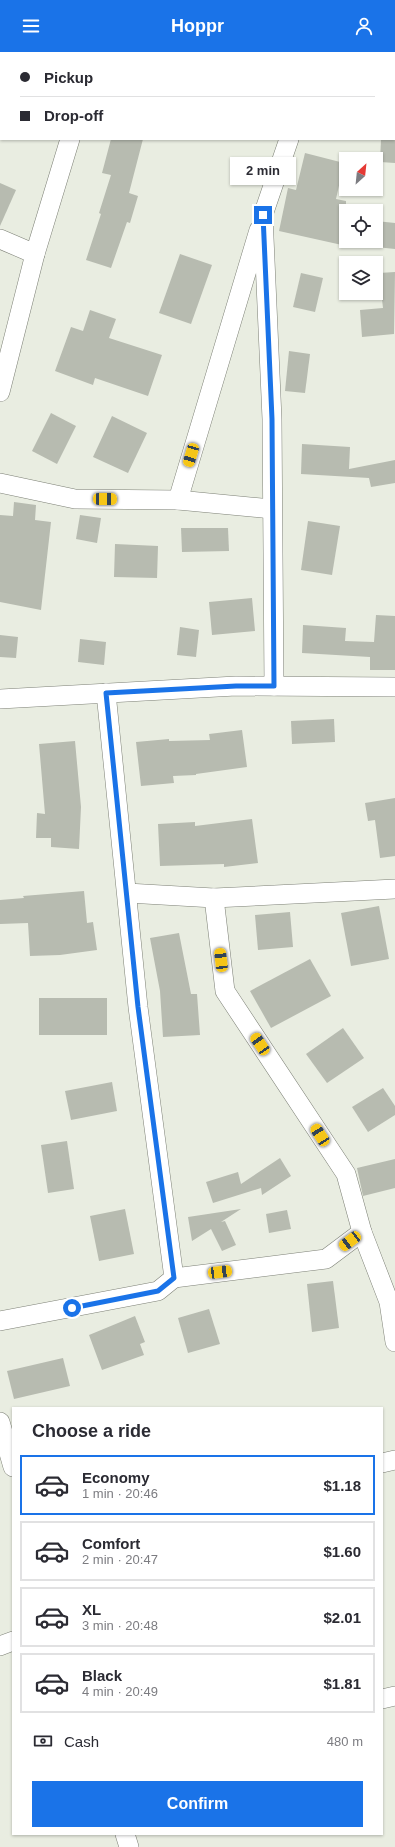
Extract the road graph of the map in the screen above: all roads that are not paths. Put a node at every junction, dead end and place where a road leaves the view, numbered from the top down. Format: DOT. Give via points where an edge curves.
graph roads {
  1 [pos="70,140"];
  2 [pos="288,140"];
  3 [pos="263,215"];
  4 [pos="0,238"];
  5 [pos="35,254"];
  6 [pos="1,384"];
  7 [pos="0,482"];
  8 [pos="178,500"];
  9 [pos="272,509"];
  10 [pos="274,686"];
  11 [pos="395,687"];
  12 [pos="106,693"];
  13 [pos="0,699"];
  14 [pos="395,889"];
  15 [pos="127,893"];
  16 [pos="214,898"];
  17 [pos="362,1232"];
  18 [pos="174,1278"];
  19 [pos="0,1321"];
  20 [pos="395,1342"];
  21 [pos="0,1422"];
  22 [pos="395,1460"];
  23 [pos="383,1463"];
  24 [pos="12,1464"];
  25 [pos="12,1641"];
  26 [pos="0,1646"];
  27 [pos="395,1696"];
  28 [pos="383,1699"];
  29 [pos="125,1835"];
  30 [pos="129,1847"];
  1 -- 5 [label="street"];
  2 -- 3 [label="street"];
  3 -- 8 [label="street"];
  3 -- 9 [label="street" via="272,419"];
  4 -- 5 [label="street"];
  5 -- 6 [label="street"];
  7 -- 8 [label="street" via="75,498"];
  8 -- 9 [label="street"];
  9 -- 10 [label="street"];
  10 -- 11 [label="street"];
  10 -- 12 [label="street"];
  12 -- 13 [label="street"];
  12 -- 15 [label="street"];
  14 -- 16 [label="street"];
  15 -- 16 [label="street"];
  15 -- 18 [label="street" via="138,1007"];
  16 -- 17 [label="street" via="225,991 346,1174"];
  17 -- 18 [label="street" via="326,1259"];
  17 -- 20 [label="street" via="389,1302"];
  18 -- 19 [label="street" via="158,1291"];
  21 -- 24 [label="street"];
  22 -- 23 [label="street"];
  25 -- 26 [label="street"];
  27 -- 28 [label="street"];
  29 -- 30 [label="street"];
}
